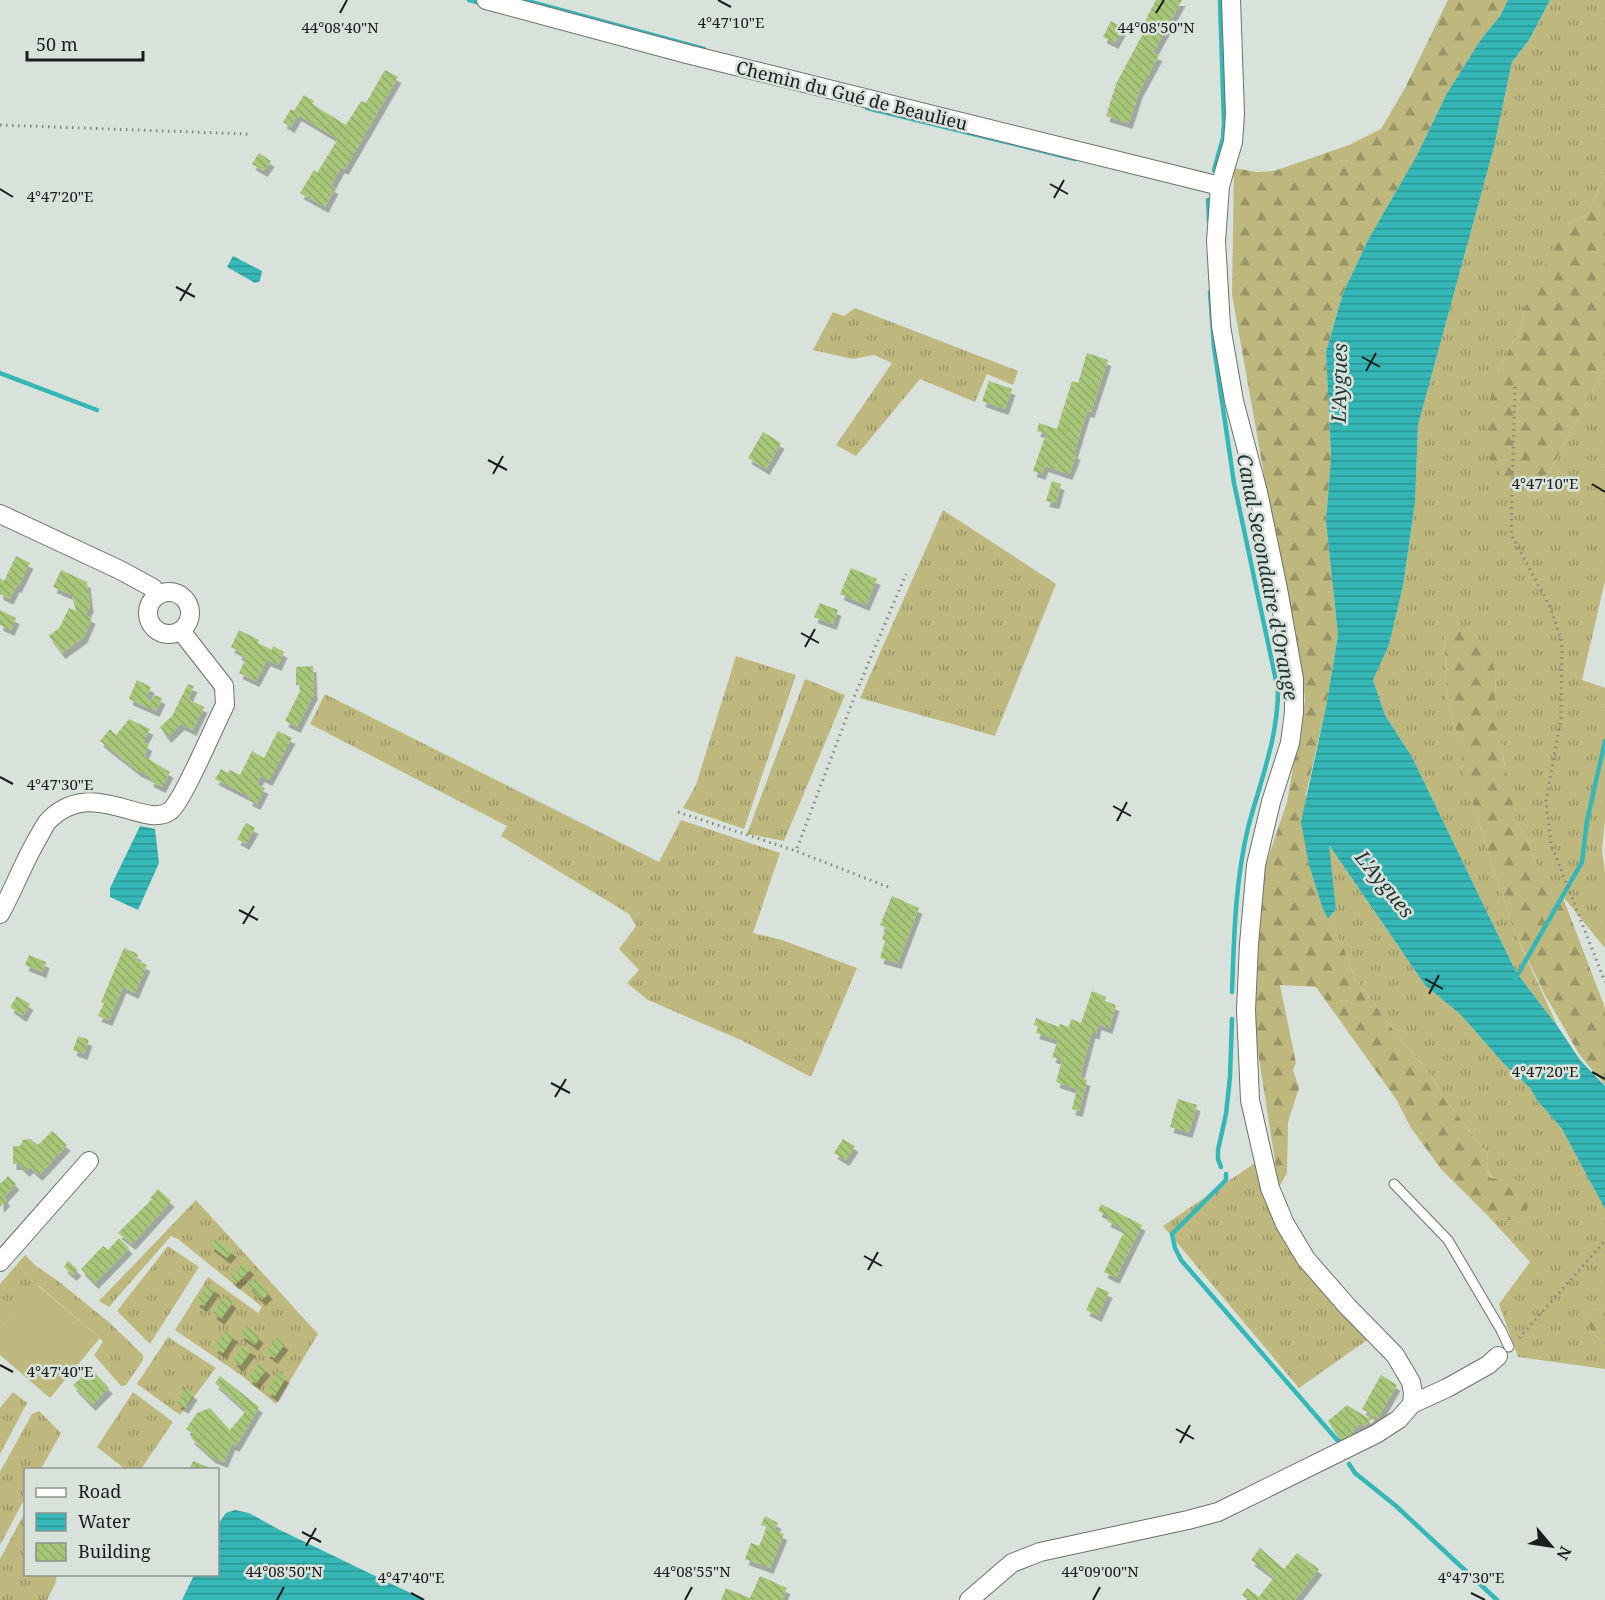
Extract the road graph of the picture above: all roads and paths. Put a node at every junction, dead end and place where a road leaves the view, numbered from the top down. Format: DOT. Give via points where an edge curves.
graph roads {
  1 [pos="486,0"];
  2 [pos="1231,0"];
  3 [pos="0,125"];
  4 [pos="248,134"];
  5 [pos="1212,183"];
  6 [pos="1515,387"];
  7 [pos="0,514"];
  8 [pos="906,574"];
  9 [pos="150,597"];
  10 [pos="178,637"];
  11 [pos="678,812"];
  12 [pos="796,851"];
  13 [pos="888,887"];
  14 [pos="0,914"];
  15 [pos="1605,982"];
  16 [pos="89,1161"];
  17 [pos="1394,1185"];
  18 [pos="1605,1241"];
  19 [pos="0,1262"];
  20 [pos="1532,1324"];
  21 [pos="1504,1352"];
  22 [pos="1412,1404"];
  23 [pos="969,1600"];
  1 -- 5 [label="street, Chemin du Gué de Beaulieu" via="687,54"];
  2 -- 5 [label="street" via="1233,142"];
  3 -- 4 [label="path"];
  5 -- 22 [label="street" via="1221,326 1294,679 1290,743 1271,802 1255,877 1246,1010 1250,1100 1270,1188 1285,1224 1306,1259 1395,1355 1411,1382"];
  6 -- 15 [label="path" via="1511,534 1550,607 1562,642 1561,718 1546,801 1551,844"];
  7 -- 9 [label="street" via="153,588"];
  8 -- 12 [label="path"];
  9 -- 10 [label="street" via="147,612 151,625"];
  9 -- 10 [label="path" via="142,616 147,632 159,641"];
  9 -- 10 [label="street" via="171,592 184,598 190,619"];
  10 -- 14 [label="street" via="224,686 225,694 225,705 180,798 170,811 159,815 101,802 65,808 48,821 32,846"];
  11 -- 12 [label="path"];
  12 -- 13 [label="path"];
  16 -- 19 [label="street"];
  17 -- 21 [label="lane" via="1448,1240 1497,1322"];
  18 -- 20 [label="path"];
  21 -- 22 [label="street" via="1488,1365"];
  22 -- 23 [label="street" via="1399,1419 1376,1434 1218,1512 1040,1552 1012,1563"];
}
